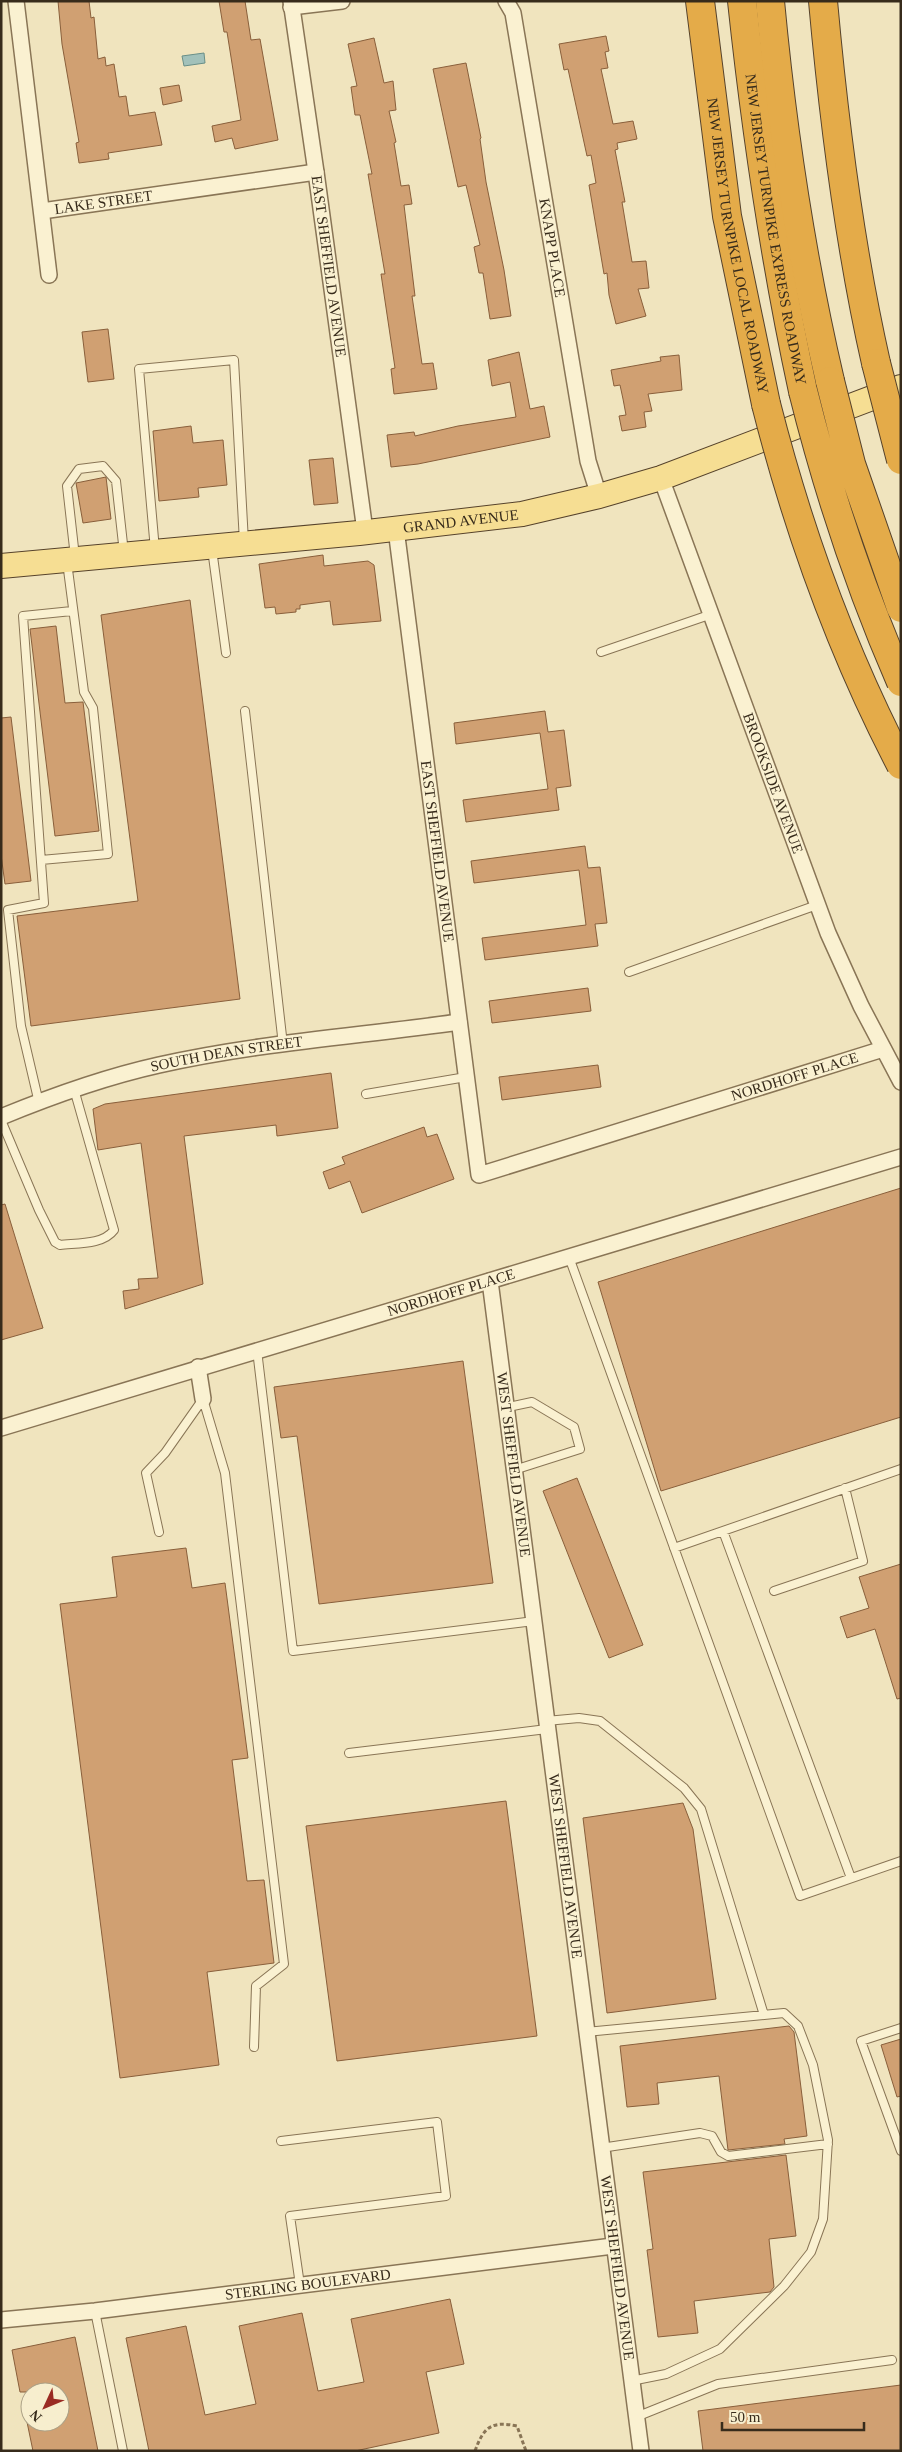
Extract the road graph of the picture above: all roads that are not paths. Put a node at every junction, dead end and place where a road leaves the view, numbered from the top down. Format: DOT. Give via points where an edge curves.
graph roads {
  1 [pos="16,1"];
  2 [pos="342,1"];
  3 [pos="506,1"];
  4 [pos="700,1"];
  5 [pos="742,1"];
  6 [pos="770,1"];
  7 [pos="823,1"];
  8 [pos="291,4"];
  9 [pos="316,172"];
  10 [pos="42,211"];
  11 [pos="49,275"];
  12 [pos="901,387"];
  13 [pos="901,460"];
  14 [pos="661,478"];
  15 [pos="599,496"];
  16 [pos="396,528"];
  17 [pos="364,532"];
  18 [pos="244,544"];
  19 [pos="211,547"];
  20 [pos="155,552"];
  21 [pos="124,555"];
  22 [pos="71,560"];
  23 [pos="1,566"];
  24 [pos="901,608"];
  25 [pos="72,610"];
  26 [pos="712,614"];
  27 [pos="601,652"];
  28 [pos="226,653"];
  29 [pos="901,682"];
  30 [pos="245,712"];
  31 [pos="901,765"];
  32 [pos="41,860"];
  33 [pos="817,905"];
  34 [pos="629,972"];
  35 [pos="459,1022"];
  36 [pos="283,1045"];
  37 [pos="883,1049"];
  38 [pos="466,1077"];
  39 [pos="901,1082"];
  40 [pos="74,1090"];
  41 [pos="366,1094"];
  42 [pos="39,1102"];
  43 [pos="1,1119"];
  44 [pos="901,1156"];
  45 [pos="479,1175"];
  46 [pos="568,1257"];
  47 [pos="490,1280"];
  48 [pos="257,1350"];
  49 [pos="198,1367"];
  50 [pos="203,1399"];
  51 [pos="508,1408"];
  52 [pos="1,1428"];
  53 [pos="901,1468"];
  54 [pos="514,1470"];
  55 [pos="845,1488"];
  56 [pos="722,1531"];
  57 [pos="159,1532"];
  58 [pos="674,1548"];
  59 [pos="774,1591"];
  60 [pos="534,1621"];
  61 [pos="547,1725"];
  62 [pos="349,1753"];
  63 [pos="901,1861"];
  64 [pos="851,1878"];
  65 [pos="764,2015"];
  66 [pos="901,2028"];
  67 [pos="586,2032"];
  68 [pos="254,2047"];
  69 [pos="281,2141"];
  70 [pos="828,2144"];
  71 [pos="601,2148"];
  72 [pos="901,2151"];
  73 [pos="614,2246"];
  74 [pos="300,2285"];
  75 [pos="95,2311"];
  76 [pos="1,2320"];
  77 [pos="892,2360"];
  78 [pos="631,2381"];
  79 [pos="636,2417"];
  80 [pos="123,2451"];
  81 [pos="640,2451"];
  1 -- 10 [label="street, LAKE STREET"];
  2 -- 8 [label="street"];
  3 -- 15 [label="street, KNAPP PLACE" via="513,13 588,462"];
  4 -- 31 [label="highway, NEW JERSEY TURNPIKE LOCAL ROADWAY, bridge" via="727,216 766,404 789,490 827,602 861,683"];
  5 -- 29 [label="highway, NEW JERSEY TURNPIKE EXPRESS ROADWAY, bridge" via="768,208 803,391 841,527 870,609"];
  6 -- 24 [label="highway, NEW JERSEY TURNPIKE EXPRESS ROADWAY, bridge" via="796,209 811,294 856,480"];
  7 -- 13 [label="highway, bridge" via="844,195 876,363"];
  8 -- 9 [label="street, EAST SHEFFIELD AVENUE"];
  9 -- 10 [label="street, LAKE STREET"];
  9 -- 17 [label="street, EAST SHEFFIELD AVENUE"];
  10 -- 11 [label="street"];
  12 -- 14 [label="main road, GRAND AVENUE"];
  14 -- 15 [label="main road, GRAND AVENUE"];
  14 -- 26 [label="street, BROOKSIDE AVENUE"];
  15 -- 16 [label="main road, GRAND AVENUE" via="522,514"];
  16 -- 17 [label="main road, GRAND AVENUE"];
  16 -- 35 [label="street, EAST SHEFFIELD AVENUE"];
  17 -- 18 [label="main road, GRAND AVENUE"];
  18 -- 19 [label="main road, GRAND AVENUE"];
  18 -- 20 [label="lane" via="234,360 139,369"];
  19 -- 20 [label="main road, GRAND AVENUE"];
  19 -- 28 [label="lane"];
  20 -- 21 [label="main road, GRAND AVENUE"];
  21 -- 22 [label="main road, GRAND AVENUE"];
  21 -- 22 [label="lane" via="116,481 102,466 79,468 67,486"];
  22 -- 23 [label="main road, GRAND AVENUE"];
  22 -- 25 [label="lane"];
  25 -- 32 [label="lane" via="23,616"];
  25 -- 32 [label="lane" via="84,692 93,708 108,854"];
  26 -- 27 [label="lane"];
  26 -- 33 [label="street, BROOKSIDE AVENUE"];
  30 -- 36 [label="lane"];
  32 -- 42 [label="lane" via="44,903 8,910 20,1026"];
  33 -- 34 [label="lane"];
  33 -- 37 [label="street, BROOKSIDE AVENUE" via="839,960"];
  35 -- 36 [label="street, SOUTH DEAN STREET"];
  35 -- 38 [label="street, EAST SHEFFIELD AVENUE"];
  36 -- 40 [label="street, SOUTH DEAN STREET" via="158,1065"];
  37 -- 39 [label="street, BROOKSIDE AVENUE"];
  37 -- 45 [label="street, NORDHOFF PLACE"];
  38 -- 41 [label="lane"];
  38 -- 45 [label="street, EAST SHEFFIELD AVENUE"];
  40 -- 42 [label="street, SOUTH DEAN STREET"];
  40 -- 43 [label="lane" via="114,1230 98,1240 60,1245 55,1242"];
  42 -- 43 [label="street, SOUTH DEAN STREET"];
  44 -- 46 [label="street, NORDHOFF PLACE"];
  46 -- 47 [label="street, NORDHOFF PLACE"];
  46 -- 58 [label="lane"];
  47 -- 48 [label="street, NORDHOFF PLACE"];
  47 -- 51 [label="street, WEST SHEFFIELD AVENUE"];
  48 -- 49 [label="street, NORDHOFF PLACE"];
  48 -- 60 [label="lane" via="292,1651"];
  49 -- 50 [label="street"];
  49 -- 52 [label="street, NORDHOFF PLACE"];
  50 -- 57 [label="lane" via="165,1453 146,1473"];
  50 -- 68 [label="lane" via="225,1473 284,1964 256,1986"];
  51 -- 54 [label="street, WEST SHEFFIELD AVENUE"];
  51 -- 54 [label="lane" via="532,1402 574,1427 580,1449"];
  53 -- 55 [label="lane"];
  54 -- 60 [label="street, WEST SHEFFIELD AVENUE"];
  55 -- 56 [label="lane"];
  55 -- 59 [label="lane" via="864,1561"];
  56 -- 58 [label="lane"];
  56 -- 64 [label="lane"];
  58 -- 64 [label="lane" via="800,1896"];
  60 -- 61 [label="street, WEST SHEFFIELD AVENUE"];
  61 -- 62 [label="lane"];
  61 -- 65 [label="lane" via="578,1718 600,1721 684,1788 701,1809"];
  61 -- 67 [label="street, WEST SHEFFIELD AVENUE"];
  63 -- 64 [label="lane"];
  65 -- 67 [label="lane"];
  65 -- 70 [label="lane" via="784,2013 798,2026 813,2065"];
  66 -- 72 [label="lane" via="861,2041"];
  67 -- 71 [label="street, WEST SHEFFIELD AVENUE"];
  69 -- 74 [label="lane" via="437,2122 446,2196 290,2216"];
  70 -- 71 [label="lane" via="728,2156 721,2152 712,2136 700,2133"];
  70 -- 78 [label="lane" via="823,2219 811,2252 784,2286 720,2349 666,2374"];
  71 -- 73 [label="street, WEST SHEFFIELD AVENUE"];
  73 -- 74 [label="street, STERLING BOULEVARD"];
  73 -- 78 [label="street, WEST SHEFFIELD AVENUE"];
  74 -- 75 [label="street, STERLING BOULEVARD"];
  75 -- 76 [label="street, STERLING BOULEVARD"];
  75 -- 80 [label="lane"];
  77 -- 79 [label="lane" via="718,2384"];
  78 -- 79 [label="street, WEST SHEFFIELD AVENUE"];
  79 -- 81 [label="street, WEST SHEFFIELD AVENUE"];
}
